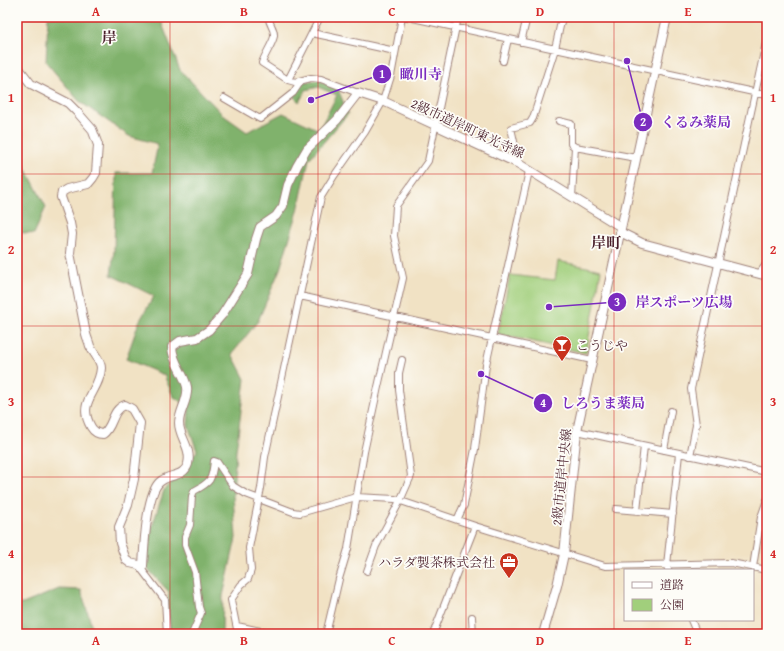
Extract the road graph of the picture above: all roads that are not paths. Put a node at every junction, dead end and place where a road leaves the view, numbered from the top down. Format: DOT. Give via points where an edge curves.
graph roads {
  1 [pos="269,17"];
  2 [pos="320,17"];
  3 [pos="402,17"];
  4 [pos="408,17"];
  5 [pos="458,17"];
  6 [pos="526,17"];
  7 [pos="562,17"];
  8 [pos="667,17"];
  9 [pos="456,27"];
  10 [pos="312,33"];
  11 [pos="767,38"];
  12 [pos="508,39"];
  13 [pos="521,42"];
  14 [pos="556,49"];
  15 [pos="395,51"];
  16 [pos="503,61"];
  17 [pos="17,66"];
  18 [pos="656,71"];
  19 [pos="288,80"];
  20 [pos="301,81"];
  21 [pos="755,92"];
  22 [pos="358,93"];
  23 [pos="767,95"];
  24 [pos="224,98"];
  25 [pos="383,101"];
  26 [pos="559,121"];
  27 [pos="435,125"];
  28 [pos="575,147"];
  29 [pos="636,158"];
  30 [pos="519,164"];
  31 [pos="530,171"];
  32 [pos="572,197"];
  33 [pos="621,230"];
  34 [pos="718,262"];
  35 [pos="767,263"];
  36 [pos="763,275"];
  37 [pos="300,296"];
  38 [pos="394,316"];
  39 [pos="492,338"];
  40 [pos="402,360"];
  41 [pos="592,360"];
  42 [pos="671,411"];
  43 [pos="577,431"];
  44 [pos="644,446"];
  45 [pos="664,450"];
  46 [pos="679,454"];
  47 [pos="690,456"];
  48 [pos="767,472"];
  49 [pos="356,497"];
  50 [pos="259,499"];
  51 [pos="767,500"];
  52 [pos="400,502"];
  53 [pos="616,509"];
  54 [pos="637,511"];
  55 [pos="673,514"];
  56 [pos="457,520"];
  57 [pos="475,526"];
  58 [pos="564,554"];
  59 [pos="139,566"];
  60 [pos="668,567"];
  61 [pos="753,567"];
  62 [pos="767,570"];
  63 [pos="367,571"];
  64 [pos="472,617"];
  65 [pos="691,621"];
  66 [pos="237,626"];
  67 [pos="167,634"];
  68 [pos="192,634"];
  69 [pos="238,634"];
  70 [pos="275,634"];
  71 [pos="326,634"];
  72 [pos="433,634"];
  73 [pos="473,634"];
  74 [pos="543,634"];
  75 [pos="697,634"];
  1 -- 19 [label="street" via="268,22 274,36 262,63"];
  2 -- 10 [label="street"];
  3 -- 15 [label="street"];
  4 -- 9 [label="street"];
  5 -- 9 [label="street"];
  6 -- 13 [label="street"];
  7 -- 14 [label="street"];
  8 -- 18 [label="street, 2級市道岸中央線"];
  9 -- 12 [label="street"];
  9 -- 27 [label="street"];
  10 -- 15 [label="street"];
  10 -- 19 [label="street"];
  11 -- 21 [label="street"];
  12 -- 13 [label="street"];
  12 -- 16 [label="street"];
  13 -- 14 [label="street"];
  14 -- 18 [label="street"];
  14 -- 30 [label="street" via="533,118 530,123 512,128"];
  15 -- 25 [label="street"];
  17 -- 59 [label="street" via="31,84 68,103 92,129 98,145 96,173 93,178 88,184 67,189 60,197 70,223 70,253 86,334 101,366 100,376 85,413 92,429 98,434 107,432 115,413 119,407 125,405 132,409 140,423 134,480 119,527 120,543 126,560"];
  18 -- 21 [label="street"];
  18 -- 29 [label="street, 2級市道岸中央線"];
  19 -- 20 [label="street"];
  20 -- 22 [label="street" via="321,79"];
  20 -- 24 [label="street" via="293,93 260,119"];
  21 -- 23 [label="street"];
  21 -- 34 [label="street"];
  22 -- 25 [label="street, 2級市道岸町東光寺線"];
  22 -- 59 [label="street" via="337,120 307,149 288,185 283,206 276,216 260,227 248,274 222,315 209,330 197,338 180,341 172,347 173,356 187,386 179,423 189,456 183,472 157,485 144,531 143,566"];
  25 -- 27 [label="street, 2級市道岸町東光寺線"];
  25 -- 37 [label="street" via="321,197"];
  26 -- 28 [label="street" via="571,124 571,144"];
  27 -- 30 [label="street, 2級市道岸町東光寺線"];
  27 -- 38 [label="street" via="428,161 396,206 394,236 403,278"];
  28 -- 29 [label="street"];
  28 -- 32 [label="street"];
  29 -- 33 [label="street, 2級市道岸中央線"];
  30 -- 31 [label="street, 2級市道岸町東光寺線"];
  31 -- 32 [label="street, 2級市道岸町東光寺線"];
  31 -- 39 [label="street"];
  32 -- 33 [label="street, 2級市道岸町東光寺線"];
  33 -- 34 [label="street, 2級市道岸町東光寺線" via="642,243"];
  33 -- 41 [label="street, 2級市道岸中央線"];
  34 -- 36 [label="street, 2級市道岸町東光寺線"];
  34 -- 47 [label="street" via="691,389 696,425"];
  35 -- 36 [label="street"];
  37 -- 38 [label="street"];
  37 -- 50 [label="street" via="265,457"];
  38 -- 39 [label="street"];
  38 -- 49 [label="street"];
  39 -- 41 [label="street"];
  39 -- 56 [label="street" via="475,449 464,505"];
  40 -- 52 [label="street" via="399,390 412,471"];
  41 -- 43 [label="street, 2級市道岸中央線"];
  42 -- 45 [label="street"];
  43 -- 44 [label="street"];
  43 -- 58 [label="street, 2級市道岸中央線"];
  44 -- 45 [label="street"];
  44 -- 54 [label="street"];
  45 -- 46 [label="street"];
  46 -- 47 [label="street"];
  46 -- 55 [label="street"];
  47 -- 48 [label="street"];
  49 -- 50 [label="street" via="300,513"];
  49 -- 52 [label="street" via="395,499"];
  49 -- 71 [label="street" via="348,549"];
  50 -- 66 [label="street" via="249,548 251,570 231,600"];
  50 -- 68 [label="street" via="233,486 214,461 212,478 194,491 185,545 194,572 201,613"];
  51 -- 61 [label="street" via="761,517"];
  52 -- 56 [label="street"];
  52 -- 63 [label="street" via="376,546"];
  53 -- 54 [label="street"];
  54 -- 55 [label="street"];
  55 -- 60 [label="street"];
  56 -- 57 [label="street"];
  57 -- 58 [label="street"];
  57 -- 72 [label="street"];
  58 -- 60 [label="street" via="605,566"];
  58 -- 74 [label="street, 2級市道岸中央線"];
  59 -- 67 [label="street" via="165,600"];
  60 -- 61 [label="street" via="731,563"];
  61 -- 62 [label="street"];
  64 -- 73 [label="street"];
  65 -- 75 [label="street"];
  66 -- 69 [label="street"];
  66 -- 70 [label="street"];
}
